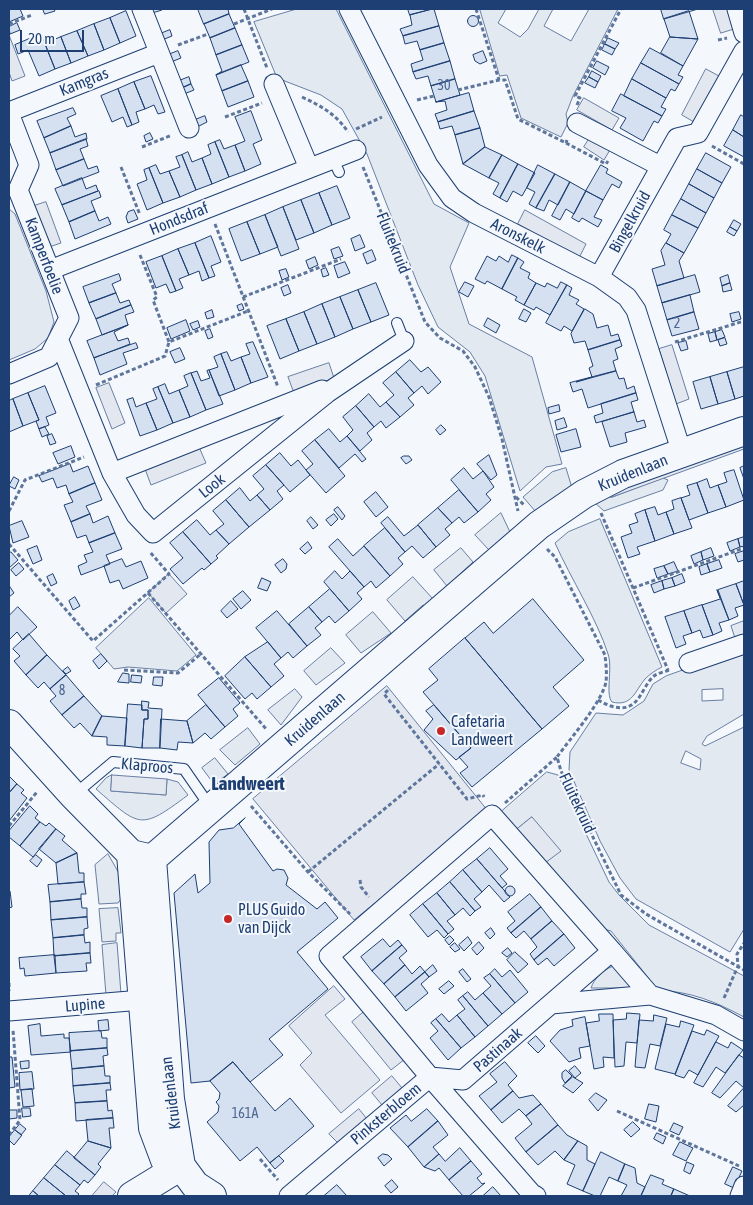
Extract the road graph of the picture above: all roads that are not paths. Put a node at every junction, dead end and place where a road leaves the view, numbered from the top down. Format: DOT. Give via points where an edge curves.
graph roads {
  1 [pos="142,9"];
  2 [pos="349,9"];
  3 [pos="744,51"];
  4 [pos="159,53"];
  5 [pos="276,90"];
  6 [pos="9,112"];
  7 [pos="577,123"];
  8 [pos="189,128"];
  9 [pos="356,150"];
  10 [pos="660,166"];
  11 [pos="309,168"];
  12 [pos="14,192"];
  13 [pos="50,270"];
  14 [pos="599,277"];
  15 [pos="397,323"];
  16 [pos="404,341"];
  17 [pos="59,342"];
  18 [pos="9,374"];
  19 [pos="327,393"];
  20 [pos="744,432"];
  21 [pos="682,453"];
  22 [pos="112,473"];
  23 [pos="744,644"];
  24 [pos="689,663"];
  25 [pos="9,724"];
  26 [pos="73,795"];
  27 [pos="217,804"];
  28 [pos="141,857"];
  29 [pos="612,952"];
  30 [pos="650,995"];
  31 [pos="152,999"];
  32 [pos="551,1004"];
  33 [pos="10,1011"];
  34 [pos="744,1031"];
  35 [pos="430,1077"];
  36 [pos="181,1166"];
  37 [pos="744,1186"];
  38 [pos="290,1195"];
  39 [pos="132,1196"];
  40 [pos="212,1196"];
  41 [pos="536,1196"];
  42 [pos="740,1196"];
  1 -- 4 [label="street"];
  2 -- 14 [label="street, Aronskelk" via="405,105 428,165 452,198 474,213"];
  3 -- 10 [label="street, Bingelkruid" via="698,133 677,138"];
  4 -- 6 [label="street, Kamgras"];
  4 -- 8 [label="street"];
  5 -- 11 [label="street"];
  6 -- 12 [label="street, Kamperfoelie" via="29,165"];
  7 -- 10 [label="street"];
  9 -- 11 [label="street, Hondsdraf" via="336,166"];
  10 -- 14 [label="street, Bingelkruid"];
  11 -- 13 [label="street, Hondsdraf"];
  12 -- 13 [label="street, Kamperfoelie"];
  13 -- 17 [label="street, Kamperfoelie" via="69,318"];
  14 -- 21 [label="street, Aronskelk" via="627,297 636,310"];
  15 -- 16 [label="lane"];
  16 -- 19 [label="street, Look"];
  17 -- 18 [label="street, Kamperfoelie" via="49,357"];
  17 -- 22 [label="street"];
  19 -- 22 [label="street, Look" via="322,390"];
  19 -- 22 [label="street, Look" via="153,532 136,515"];
  20 -- 21 [label="street, Kruidenlaan"];
  21 -- 27 [label="street, Kruidenlaan" via="623,474 584,494 531,531"];
  23 -- 24 [label="street"];
  25 -- 26 [label="street"];
  26 -- 27 [label="lane, Klaproos" via="113,762 184,769"];
  26 -- 28 [label="street"];
  27 -- 28 [label="street, Kruidenlaan"];
  28 -- 31 [label="street, Kruidenlaan"];
  29 -- 30 [label="street"];
  29 -- 32 [label="street, Pastinaak"];
  29 -- 35 [label="street" via="494,813 329,956"];
  30 -- 32 [label="street"];
  30 -- 34 [label="street" via="716,1015"];
  31 -- 33 [label="street, Lupine"];
  31 -- 36 [label="street, Kruidenlaan"];
  32 -- 35 [label="street, Pastinaak" via="463,1080"];
  35 -- 38 [label="street, Pinksterbloem"];
  35 -- 41 [label="street, Pinksterbloem"];
  36 -- 39 [label="street"];
  36 -- 40 [label="street" via="195,1186"];
  37 -- 42 [label="street"];
}
